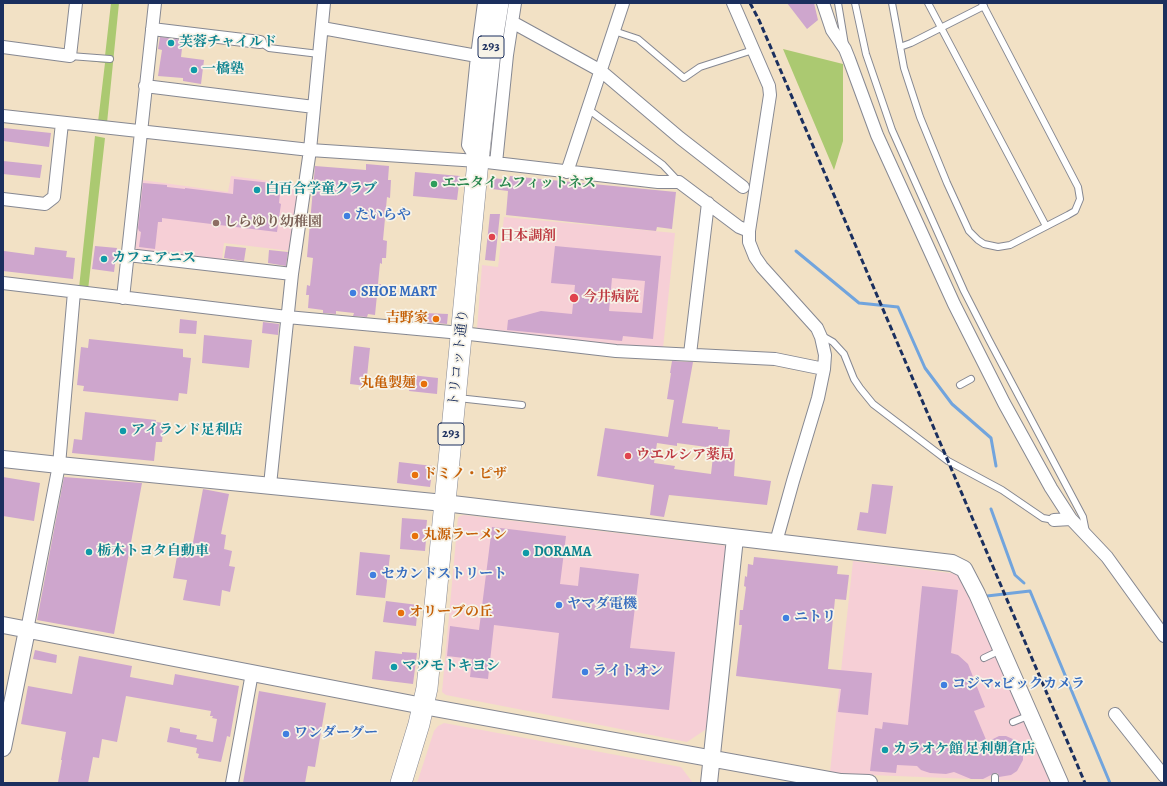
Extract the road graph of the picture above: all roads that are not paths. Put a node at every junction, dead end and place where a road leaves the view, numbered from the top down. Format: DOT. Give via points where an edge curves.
graph roads {
  1 [pos="76,3"];
  2 [pos="155,3"];
  3 [pos="324,3"];
  4 [pos="484,3"];
  5 [pos="498,3"];
  6 [pos="515,3"];
  7 [pos="624,3"];
  8 [pos="733,3"];
  9 [pos="824,3"];
  10 [pos="838,3"];
  11 [pos="855,3"];
  12 [pos="892,3"];
  13 [pos="928,3"];
  14 [pos="983,4"];
  15 [pos="512,22"];
  16 [pos="942,27"];
  17 [pos="322,28"];
  18 [pos="152,29"];
  19 [pos="614,31"];
  20 [pos="260,42"];
  21 [pos="3,47"];
  22 [pos="900,47"];
  23 [pos="845,49"];
  24 [pos="753,50"];
  25 [pos="319,54"];
  26 [pos="70,56"];
  27 [pos="477,56"];
  28 [pos="110,59"];
  29 [pos="601,71"];
  30 [pos="145,86"];
  31 [pos="314,106"];
  32 [pos="588,109"];
  33 [pos="3,116"];
  34 [pos="62,123"];
  35 [pos="141,132"];
  36 [pos="310,150"];
  37 [pos="487,162"];
  38 [pos="567,172"];
  39 [pos="679,182"];
  40 [pos="743,187"];
  41 [pos="3,199"];
  42 [pos="708,203"];
  43 [pos="1046,226"];
  44 [pos="749,231"];
  45 [pos="128,256"];
  46 [pos="292,274"];
  47 [pos="3,283"];
  48 [pos="74,292"];
  49 [pos="123,298"];
  50 [pos="287,317"];
  51 [pos="461,333"];
  52 [pos="821,337"];
  53 [pos="690,354"];
  54 [pos="824,369"];
  55 [pos="971,379"];
  56 [pos="960,385"];
  57 [pos="455,398"];
  58 [pos="522,405"];
  59 [pos="3,459"];
  60 [pos="59,465"];
  61 [pos="270,485"];
  62 [pos="444,503"];
  63 [pos="1071,519"];
  64 [pos="1054,520"];
  65 [pos="1087,535"];
  66 [pos="736,538"];
  67 [pos="776,542"];
  68 [pos="3,625"];
  69 [pos="27,630"];
  70 [pos="1164,636"];
  71 [pos="1001,650"];
  72 [pos="984,658"];
  73 [pos="252,673"];
  74 [pos="423,706"];
  75 [pos="1115,714"];
  76 [pos="1030,715"];
  77 [pos="1013,722"];
  78 [pos="3,748"];
  79 [pos="712,758"];
  80 [pos="1164,776"];
  81 [pos="232,783"];
  82 [pos="401,783"];
  83 [pos="709,783"];
  84 [pos="869,783"];
  85 [pos="1060,783"];
  1 -- 26 [label="street"];
  2 -- 18 [label="street"];
  3 -- 17 [label="street"];
  4 -- 27 [label="street"];
  5 -- 37 [label="highway, トリコット通り / 293" via="490,52"];
  6 -- 15 [label="street"];
  7 -- 19 [label="street"];
  8 -- 24 [label="street"];
  9 -- 23 [label="street" via="832,30"];
  10 -- 23 [label="lane"];
  11 -- 65 [label="lane" via="866,54 892,130 988,340 1083,517"];
  12 -- 22 [label="lane"];
  13 -- 16 [label="lane"];
  14 -- 16 [label="lane"];
  14 -- 43 [label="lane" via="1078,187 1080,199 1075,211"];
  15 -- 29 [label="street"];
  15 -- 37 [label="street"];
  16 -- 22 [label="lane"];
  16 -- 43 [label="lane"];
  17 -- 25 [label="street"];
  17 -- 27 [label="street"];
  18 -- 20 [label="street"];
  18 -- 30 [label="street"];
  19 -- 24 [label="lane" via="638,39 684,78 700,67"];
  19 -- 29 [label="street"];
  20 -- 25 [label="lane" via="269,48"];
  21 -- 26 [label="street"];
  22 -- 43 [label="lane" via="920,118 969,231 984,244 998,247 1010,245"];
  23 -- 63 [label="street" via="877,134 954,304 1011,416"];
  24 -- 44 [label="street" via="770,95"];
  25 -- 31 [label="street"];
  26 -- 28 [label="lane"];
  27 -- 37 [label="street" via="468,145"];
  29 -- 32 [label="street"];
  29 -- 40 [label="street"];
  30 -- 31 [label="street"];
  30 -- 35 [label="street"];
  31 -- 36 [label="street"];
  32 -- 38 [label="street"];
  32 -- 39 [label="lane" via="663,165"];
  33 -- 34 [label="street"];
  34 -- 35 [label="street"];
  34 -- 41 [label="street" via="54,197 45,204"];
  35 -- 36 [label="street"];
  35 -- 45 [label="street"];
  36 -- 37 [label="street"];
  36 -- 46 [label="street"];
  37 -- 38 [label="street"];
  37 -- 51 [label="highway, トリコット通り / 293"];
  38 -- 39 [label="street"];
  39 -- 42 [label="street"];
  42 -- 44 [label="street" via="739,227"];
  42 -- 53 [label="street"];
  44 -- 52 [label="street" via="749,242 755,257 817,328"];
  45 -- 46 [label="street"];
  45 -- 49 [label="street"];
  46 -- 50 [label="street"];
  47 -- 48 [label="street"];
  48 -- 49 [label="street"];
  48 -- 60 [label="street"];
  49 -- 50 [label="street"];
  50 -- 51 [label="street"];
  50 -- 61 [label="street"];
  51 -- 53 [label="street" via="616,351"];
  51 -- 57 [label="highway, トリコット通り / 293"];
  52 -- 54 [label="street" via="825,355"];
  52 -- 64 [label="lane" via="833,342 844,354 854,378 873,404 948,461 1002,490 1043,518"];
  53 -- 54 [label="street" via="774,359"];
  54 -- 67 [label="street"];
  55 -- 56 [label="lane"];
  57 -- 58 [label="lane"];
  57 -- 62 [label="highway, トリコット通り / 293"];
  59 -- 60 [label="street"];
  60 -- 61 [label="street"];
  60 -- 69 [label="street"];
  61 -- 62 [label="street"];
  62 -- 66 [label="street"];
  62 -- 74 [label="highway, トリコット通り / 293" via="427,688"];
  63 -- 64 [label="street"];
  63 -- 65 [label="street"];
  65 -- 70 [label="street" via="1107,557"];
  66 -- 67 [label="street"];
  66 -- 79 [label="street"];
  67 -- 71 [label="street" via="959,565 970,581"];
  68 -- 69 [label="street"];
  69 -- 73 [label="street"];
  69 -- 78 [label="street"];
  71 -- 72 [label="lane"];
  71 -- 76 [label="street"];
  73 -- 74 [label="street"];
  73 -- 81 [label="street"];
  74 -- 79 [label="street"];
  74 -- 82 [label="highway, トリコット通り / 293"];
  75 -- 80 [label="street"];
  76 -- 77 [label="lane"];
  76 -- 85 [label="street"];
  79 -- 83 [label="street"];
  79 -- 84 [label="street" via="841,782"];
}
